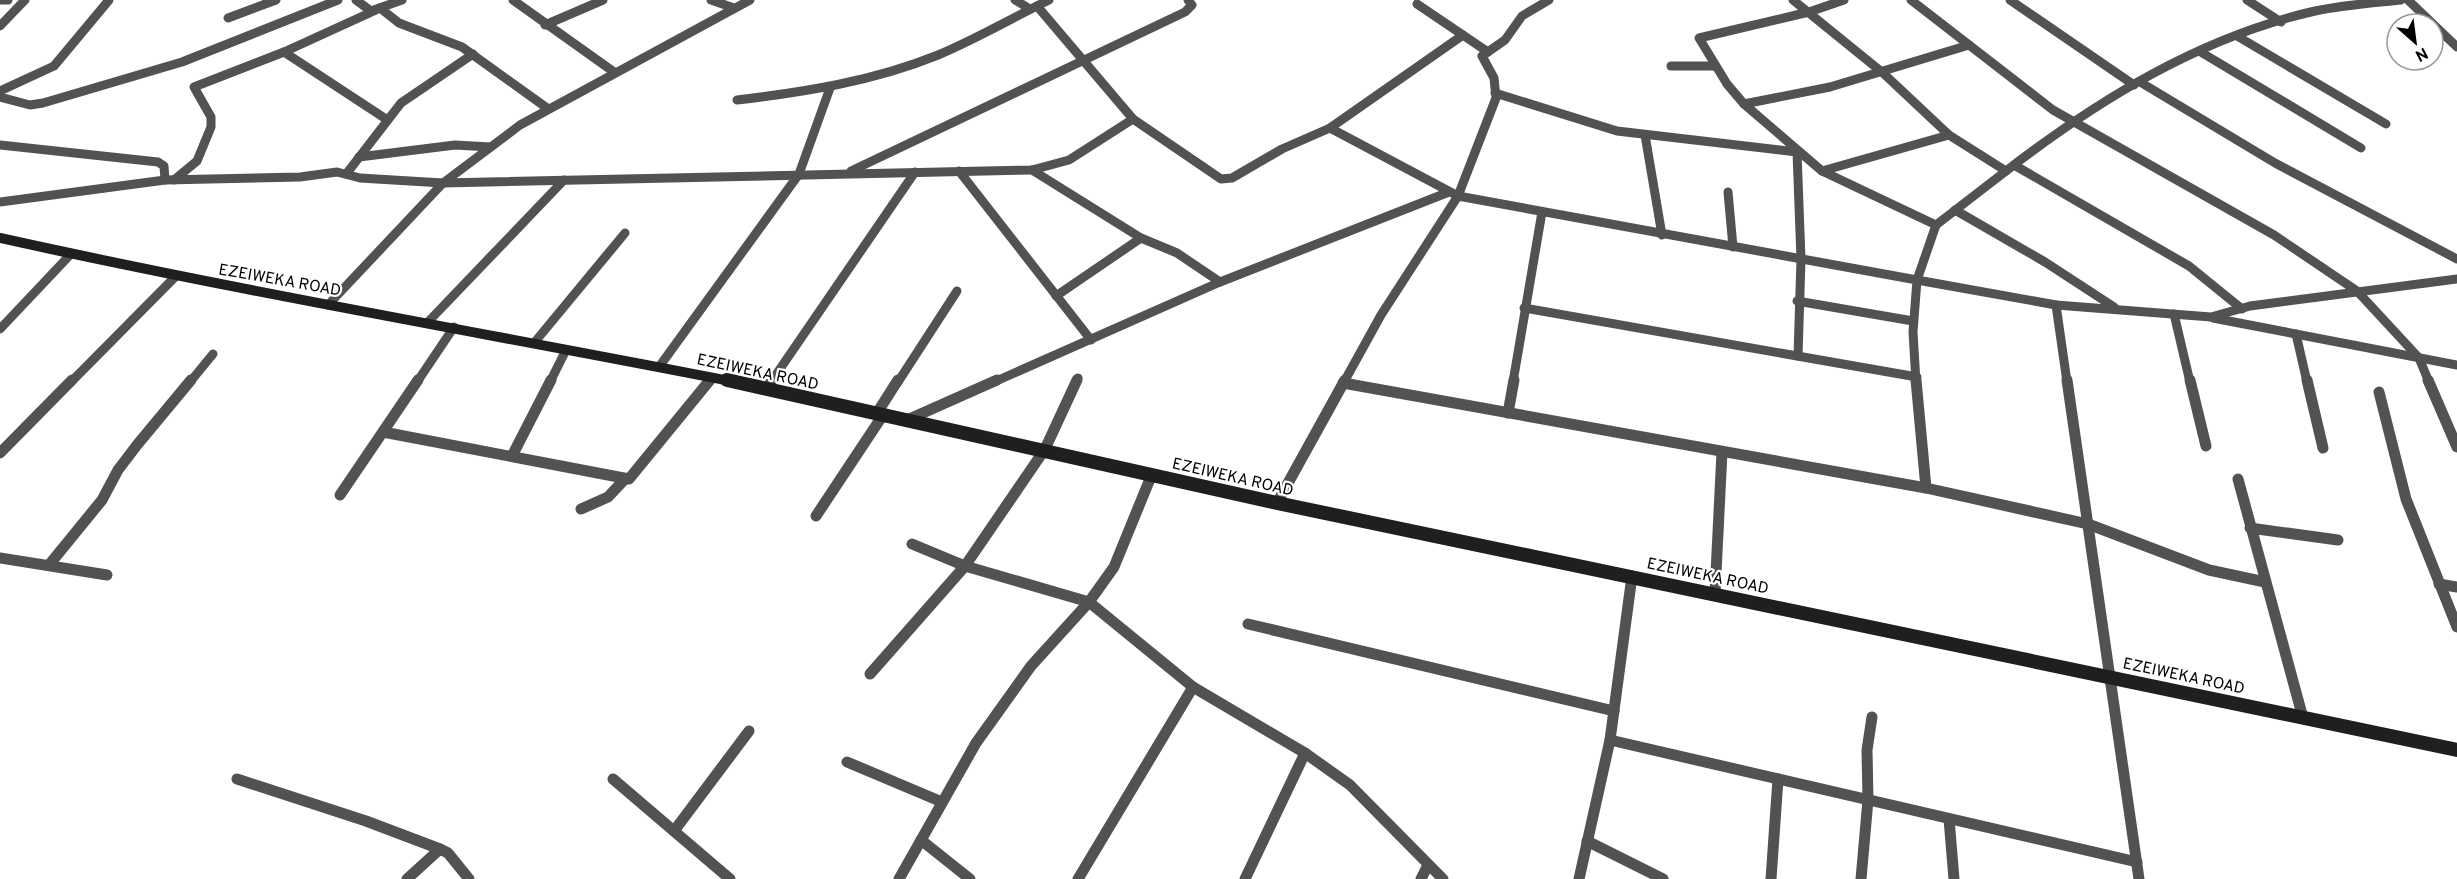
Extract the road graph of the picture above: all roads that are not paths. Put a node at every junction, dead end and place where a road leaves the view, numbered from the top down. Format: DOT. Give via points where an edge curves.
graph roads {
  1 [pos="0,0"];
  2 [pos="8,0"];
  3 [pos="25,0"];
  4 [pos="109,0"];
  5 [pos="276,0"];
  6 [pos="338,0"];
  7 [pos="356,0"];
  8 [pos="402,0"];
  9 [pos="513,0"];
  10 [pos="603,0"];
  11 [pos="711,0"];
  12 [pos="750,0"];
  13 [pos="1015,0"];
  14 [pos="1049,0"];
  15 [pos="1188,0"];
  16 [pos="1549,0"];
  17 [pos="1793,0"];
  18 [pos="1844,0"];
  19 [pos="1911,0"];
  20 [pos="2010,0"];
  21 [pos="2247,0"];
  22 [pos="2325,0"];
  23 [pos="2401,0"];
  24 [pos="2408,0"];
  25 [pos="1417,4"];
  26 [pos="1034,7"];
  27 [pos="734,8"];
  28 [pos="2336,8"];
  29 [pos="378,9"];
  30 [pos="1809,12"];
  31 [pos="228,18"];
  32 [pos="2280,22"];
  33 [pos="545,25"];
  34 [pos="0,26"];
  35 [pos="1462,35"];
  36 [pos="2237,36"];
  37 [pos="1969,45"];
  38 [pos="2457,47"];
  39 [pos="2199,51"];
  40 [pos="284,52"];
  41 [pos="1488,52"];
  42 [pos="473,54"];
  43 [pos="1083,59"];
  44 [pos="1671,66"];
  45 [pos="1715,66"];
  46 [pos="614,72"];
  47 [pos="1883,73"];
  48 [pos="2137,84"];
  49 [pos="830,88"];
  50 [pos="0,91"];
  51 [pos="1495,93"];
  52 [pos="0,97"];
  53 [pos="737,100"];
  54 [pos="1744,104"];
  55 [pos="547,108"];
  56 [pos="386,119"];
  57 [pos="1133,119"];
  58 [pos="2075,122"];
  59 [pos="2386,124"];
  60 [pos="1329,128"];
  61 [pos="1645,135"];
  62 [pos="1949,135"];
  63 [pos="0,145"];
  64 [pos="490,147"];
  65 [pos="2361,148"];
  66 [pos="1797,152"];
  67 [pos="359,157"];
  68 [pos="2010,168"];
  69 [pos="1032,170"];
  70 [pos="959,171"];
  71 [pos="1822,171"];
  72 [pos="915,172"];
  73 [pos="347,173"];
  74 [pos="846,173"];
  75 [pos="799,174"];
  76 [pos="169,180"];
  77 [pos="564,180"];
  78 [pos="443,183"];
  79 [pos="1728,192"];
  80 [pos="1454,194"];
  81 [pos="0,202"];
  82 [pos="1955,210"];
  83 [pos="1542,212"];
  84 [pos="1936,225"];
  85 [pos="625,233"];
  86 [pos="1662,235"];
  87 [pos="0,238"];
  88 [pos="1141,238"];
  89 [pos="1733,248"];
  90 [pos="70,255"];
  91 [pos="2457,259"];
  92 [pos="1801,260"];
  93 [pos="175,277"];
  94 [pos="2457,279"];
  95 [pos="1917,280"];
  96 [pos="1220,282"];
  97 [pos="957,291"];
  98 [pos="2356,291"];
  99 [pos="1056,296"];
  100 [pos="1797,301"];
  101 [pos="328,305"];
  102 [pos="2056,305"];
  103 [pos="1524,308"];
  104 [pos="2117,309"];
  105 [pos="2242,309"];
  106 [pos="2174,314"];
  107 [pos="2211,317"];
  108 [pos="1913,321"];
  109 [pos="428,322"];
  110 [pos="454,327"];
  111 [pos="0,329"];
  112 [pos="2296,334"];
  113 [pos="1090,340"];
  114 [pos="534,343"];
  115 [pos="566,350"];
  116 [pos="213,354"];
  117 [pos="1798,356"];
  118 [pos="2418,357"];
  119 [pos="2457,365"];
  120 [pos="659,367"];
  121 [pos="1917,377"];
  122 [pos="712,378"];
  123 [pos="1078,378"];
  124 [pos="1343,383"];
  125 [pos="767,388"];
  126 [pos="2379,392"];
  127 [pos="1508,413"];
  128 [pos="880,414"];
  129 [pos="907,420"];
  130 [pos="383,432"];
  131 [pos="2206,446"];
  132 [pos="2457,447"];
  133 [pos="2323,448"];
  134 [pos="1045,449"];
  135 [pos="1722,452"];
  136 [pos="0,453"];
  137 [pos="512,456"];
  138 [pos="1152,474"];
  139 [pos="2238,479"];
  140 [pos="624,480"];
  141 [pos="1926,488"];
  142 [pos="340,495"];
  143 [pos="1277,503"];
  144 [pos="581,509"];
  145 [pos="816,516"];
  146 [pos="2088,524"];
  147 [pos="2250,528"];
  148 [pos="2338,540"];
  149 [pos="912,544"];
  150 [pos="0,558"];
  151 [pos="49,565"];
  152 [pos="965,566"];
  153 [pos="107,575"];
  154 [pos="1632,576"];
  155 [pos="2265,582"];
  156 [pos="2439,584"];
  157 [pos="2457,587"];
  158 [pos="1715,593"];
  159 [pos="1089,602"];
  160 [pos="1248,624"];
  161 [pos="2457,627"];
  162 [pos="870,674"];
  163 [pos="2110,676"];
  164 [pos="1193,687"];
  165 [pos="1614,711"];
  166 [pos="1872,717"];
  167 [pos="2303,718"];
  168 [pos="749,730"];
  169 [pos="1610,740"];
  170 [pos="2457,750"];
  171 [pos="1305,753"];
  172 [pos="847,762"];
  173 [pos="237,778"];
  174 [pos="613,779"];
  175 [pos="1778,779"];
  176 [pos="1868,800"];
  177 [pos="942,802"];
  178 [pos="1949,819"];
  179 [pos="674,831"];
  180 [pos="921,840"];
  181 [pos="1587,841"];
  182 [pos="440,849"];
  183 [pos="2137,862"];
  184 [pos="1428,865"];
  185 [pos="407,879"];
  186 [pos="469,879"];
  187 [pos="730,879"];
  188 [pos="899,879"];
  189 [pos="970,879"];
  190 [pos="1078,879"];
  191 [pos="1245,879"];
  192 [pos="1421,879"];
  193 [pos="1443,879"];
  194 [pos="1579,879"];
  195 [pos="1663,879"];
  196 [pos="1771,879"];
  197 [pos="1862,879"];
  198 [pos="1954,879"];
  199 [pos="2139,879"];
  1 -- 2 [label="street"];
  3 -- 34 [label="street"];
  4 -- 50 [label="street" via="54,66"];
  5 -- 31 [label="street"];
  6 -- 52 [label="street" via="182,62 43,103 30,105"];
  7 -- 29 [label="street" via="368,10"];
  8 -- 29 [label="street"];
  9 -- 33 [label="street"];
  10 -- 33 [label="street"];
  11 -- 27 [label="street"];
  12 -- 27 [label="street"];
  13 -- 26 [label="street"];
  14 -- 26 [label="street"];
  15 -- 43 [label="street" via="1192,5 1185,12"];
  16 -- 41 [label="street" via="1522,16 1505,40"];
  17 -- 30 [label="street"];
  18 -- 30 [label="street"];
  19 -- 37 [label="street"];
  20 -- 48 [label="street"];
  21 -- 32 [label="street"];
  22 -- 28 [label="street"];
  23 -- 28 [label="street"];
  24 -- 38 [label="street"];
  25 -- 35 [label="street"];
  26 -- 43 [label="street"];
  26 -- 49 [label="street" via="952,48 892,72"];
  27 -- 46 [label="street"];
  28 -- 32 [label="street"];
  29 -- 40 [label="street"];
  29 -- 42 [label="street" via="399,23"];
  30 -- 45 [label="street" via="1701,36 1699,41"];
  30 -- 47 [label="street"];
  32 -- 36 [label="street"];
  33 -- 46 [label="street"];
  35 -- 41 [label="street"];
  35 -- 60 [label="street"];
  36 -- 39 [label="street"];
  36 -- 59 [label="street"];
  37 -- 47 [label="street"];
  37 -- 58 [label="street" via="2053,110"];
  39 -- 48 [label="street"];
  39 -- 65 [label="street"];
  40 -- 56 [label="street"];
  40 -- 76 [label="street" via="194,87 211,117 210,127 197,161"];
  41 -- 51 [label="street" via="1482,56 1494,78"];
  42 -- 55 [label="street"];
  42 -- 56 [label="street" via="422,86"];
  43 -- 57 [label="street"];
  43 -- 74 [label="street"];
  44 -- 45 [label="street"];
  45 -- 54 [label="street"];
  46 -- 55 [label="street"];
  47 -- 54 [label="street"];
  47 -- 62 [label="street"];
  48 -- 58 [label="street"];
  48 -- 91 [label="street" via="2275,163"];
  49 -- 53 [label="street"];
  49 -- 75 [label="street"];
  51 -- 61 [label="street" via="1617,131"];
  51 -- 80 [label="street"];
  54 -- 66 [label="street"];
  55 -- 64 [label="street"];
  56 -- 67 [label="street"];
  57 -- 60 [label="street" via="1221,179 1233,178 1282,149"];
  57 -- 69 [label="street" via="1069,160"];
  58 -- 68 [label="street"];
  58 -- 98 [label="street" via="2274,235"];
  60 -- 80 [label="street"];
  61 -- 66 [label="street"];
  61 -- 86 [label="street"];
  62 -- 68 [label="street"];
  62 -- 71 [label="street"];
  63 -- 76 [label="street" via="158,162 164,166"];
  64 -- 67 [label="street" via="455,145"];
  64 -- 78 [label="street"];
  66 -- 71 [label="street"];
  66 -- 92 [label="street"];
  67 -- 73 [label="street"];
  68 -- 82 [label="street"];
  68 -- 105 [label="street" via="2139,235 2189,266"];
  69 -- 70 [label="street"];
  69 -- 88 [label="street"];
  70 -- 72 [label="street"];
  70 -- 99 [label="street"];
  71 -- 84 [label="street"];
  72 -- 74 [label="street"];
  72 -- 125 [label="street"];
  73 -- 76 [label="street"];
  73 -- 78 [label="street" via="360,178"];
  74 -- 75 [label="street"];
  75 -- 77 [label="street"];
  75 -- 120 [label="street"];
  76 -- 81 [label="street"];
  77 -- 78 [label="street"];
  77 -- 109 [label="street"];
  78 -- 101 [label="street"];
  79 -- 89 [label="street"];
  80 -- 83 [label="street"];
  80 -- 96 [label="street"];
  80 -- 124 [label="street"];
  82 -- 84 [label="street"];
  82 -- 104 [label="street"];
  83 -- 86 [label="street"];
  83 -- 103 [label="street"];
  84 -- 95 [label="street"];
  85 -- 114 [label="street"];
  86 -- 89 [label="street"];
  87 -- 90 [label="main road, EZEIWEKA ROAD"];
  88 -- 96 [label="street" via="1177,253"];
  88 -- 99 [label="street"];
  89 -- 92 [label="street"];
  90 -- 93 [label="main road, EZEIWEKA ROAD"];
  90 -- 111 [label="street"];
  92 -- 95 [label="street"];
  92 -- 100 [label="street"];
  93 -- 101 [label="main road, EZEIWEKA ROAD"];
  93 -- 136 [label="street"];
  94 -- 98 [label="street"];
  95 -- 102 [label="street"];
  95 -- 108 [label="street"];
  96 -- 113 [label="street"];
  97 -- 128 [label="street"];
  98 -- 105 [label="street"];
  98 -- 118 [label="street"];
  99 -- 113 [label="street"];
  100 -- 108 [label="street"];
  100 -- 117 [label="street"];
  101 -- 109 [label="main road, EZEIWEKA ROAD"];
  102 -- 104 [label="street"];
  102 -- 146 [label="street"];
  103 -- 117 [label="street"];
  103 -- 127 [label="street"];
  104 -- 106 [label="street"];
  105 -- 107 [label="street"];
  106 -- 107 [label="street"];
  106 -- 131 [label="street"];
  107 -- 112 [label="street"];
  108 -- 121 [label="street"];
  109 -- 110 [label="main road, EZEIWEKA ROAD"];
  110 -- 114 [label="main road, EZEIWEKA ROAD"];
  110 -- 130 [label="street"];
  112 -- 118 [label="street"];
  112 -- 133 [label="street"];
  113 -- 129 [label="street"];
  114 -- 115 [label="main road, EZEIWEKA ROAD"];
  115 -- 120 [label="main road, EZEIWEKA ROAD"];
  115 -- 137 [label="street"];
  116 -- 151 [label="street" via="137,445 102,500"];
  117 -- 121 [label="street"];
  118 -- 119 [label="street"];
  118 -- 132 [label="street"];
  120 -- 122 [label="main road, EZEIWEKA ROAD"];
  121 -- 141 [label="street"];
  122 -- 125 [label="main road, EZEIWEKA ROAD"];
  122 -- 140 [label="street" via="633,476"];
  123 -- 134 [label="street"];
  124 -- 127 [label="street"];
  124 -- 143 [label="street"];
  125 -- 128 [label="main road, EZEIWEKA ROAD"];
  126 -- 156 [label="street" via="2406,499"];
  127 -- 135 [label="street"];
  128 -- 129 [label="main road, EZEIWEKA ROAD"];
  128 -- 145 [label="street"];
  129 -- 134 [label="main road, EZEIWEKA ROAD"];
  130 -- 137 [label="street"];
  130 -- 142 [label="street"];
  134 -- 138 [label="main road, EZEIWEKA ROAD"];
  134 -- 152 [label="street"];
  135 -- 141 [label="street"];
  135 -- 158 [label="street"];
  137 -- 140 [label="street"];
  138 -- 143 [label="main road, EZEIWEKA ROAD"];
  138 -- 159 [label="street" via="1114,567"];
  139 -- 147 [label="street"];
  140 -- 144 [label="street" via="608,496"];
  141 -- 146 [label="street"];
  143 -- 154 [label="main road, EZEIWEKA ROAD"];
  146 -- 155 [label="street" via="2209,570"];
  146 -- 163 [label="street"];
  147 -- 148 [label="street"];
  147 -- 155 [label="street"];
  149 -- 152 [label="street"];
  150 -- 151 [label="street"];
  151 -- 153 [label="street"];
  152 -- 159 [label="street"];
  152 -- 162 [label="street"];
  154 -- 158 [label="main road, EZEIWEKA ROAD"];
  154 -- 165 [label="street"];
  155 -- 167 [label="street"];
  156 -- 157 [label="street"];
  156 -- 161 [label="street"];
  158 -- 163 [label="main road, EZEIWEKA ROAD"];
  159 -- 164 [label="street"];
  159 -- 177 [label="street" via="1031,666 976,743"];
  160 -- 165 [label="street"];
  163 -- 167 [label="main road, EZEIWEKA ROAD"];
  163 -- 183 [label="street"];
  164 -- 171 [label="street"];
  164 -- 190 [label="street"];
  165 -- 169 [label="street"];
  166 -- 176 [label="street" via="1867,750"];
  167 -- 170 [label="main road, EZEIWEKA ROAD"];
  168 -- 179 [label="street"];
  169 -- 175 [label="street"];
  169 -- 181 [label="street"];
  171 -- 184 [label="street" via="1350,785"];
  171 -- 191 [label="street"];
  172 -- 177 [label="street"];
  173 -- 182 [label="street"];
  174 -- 179 [label="street"];
  175 -- 176 [label="street"];
  175 -- 196 [label="street"];
  176 -- 178 [label="street"];
  176 -- 197 [label="street"];
  177 -- 180 [label="street"];
  178 -- 183 [label="street"];
  178 -- 198 [label="street"];
  179 -- 187 [label="street"];
  180 -- 188 [label="street"];
  180 -- 189 [label="street"];
  181 -- 194 [label="street"];
  181 -- 195 [label="street"];
  182 -- 185 [label="street"];
  182 -- 186 [label="street"];
  183 -- 199 [label="street"];
  184 -- 192 [label="street"];
  184 -- 193 [label="street"];
}
